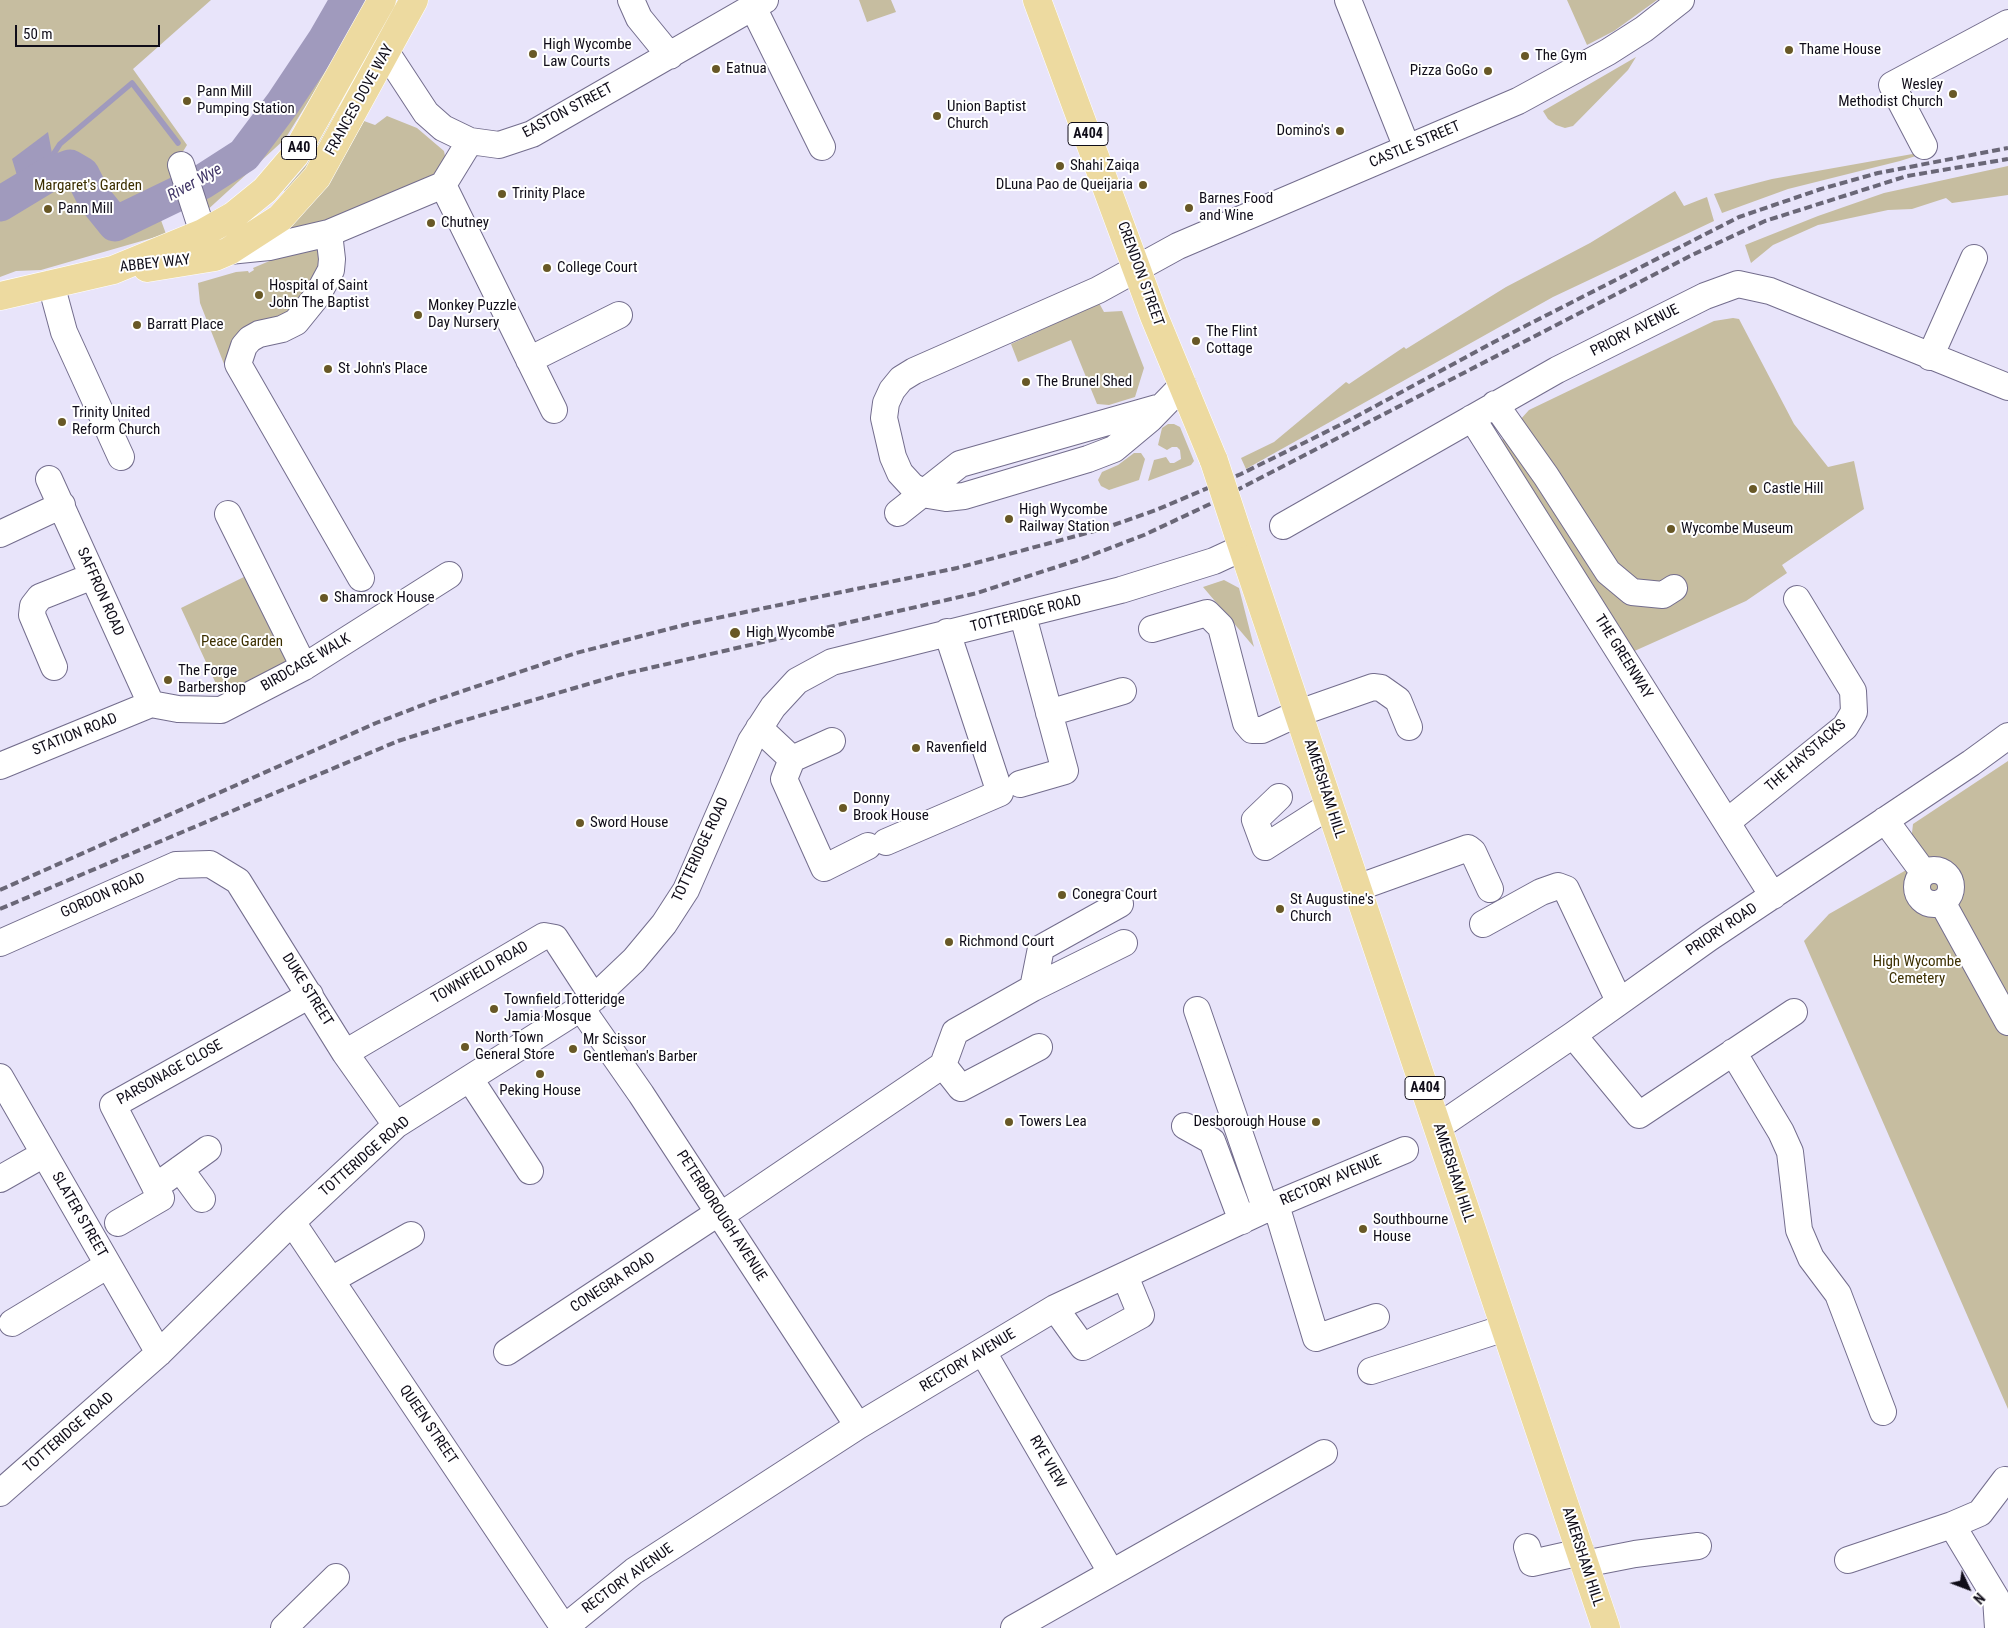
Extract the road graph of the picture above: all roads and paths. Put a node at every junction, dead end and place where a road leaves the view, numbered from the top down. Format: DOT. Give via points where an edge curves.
graph roads {
  1 [pos="382,0"];
  2 [pos="414,0"];
  3 [pos="631,0"];
  4 [pos="1038,0"];
  5 [pos="1348,0"];
  6 [pos="1681,0"];
  7 [pos="759,4"];
  8 [pos="2008,23"];
  9 [pos="363,35"];
  10 [pos="386,52"];
  11 [pos="670,56"];
  12 [pos="470,141"];
  13 [pos="822,146"];
  14 [pos="1924,146"];
  15 [pos="1407,148"];
  16 [pos="443,185"];
  17 [pos="192,199"];
  18 [pos="328,233"];
  19 [pos="229,251"];
  20 [pos="1974,258"];
  21 [pos="1137,269"];
  22 [pos="113,270"];
  23 [pos="51,284"];
  24 [pos="0,296"];
  25 [pos="619,315"];
  26 [pos="1930,357"];
  27 [pos="529,360"];
  28 [pos="1183,385"];
  29 [pos="2008,387"];
  30 [pos="1495,404"];
  31 [pos="554,410"];
  32 [pos="1472,418"];
  33 [pos="121,457"];
  34 [pos="49,479"];
  35 [pos="923,492"];
  36 [pos="62,505"];
  37 [pos="898,513"];
  38 [pos="228,514"];
  39 [pos="1283,526"];
  40 [pos="0,534"];
  41 [pos="1240,541"];
  42 [pos="93,576"];
  43 [pos="449,576"];
  44 [pos="361,578"];
  45 [pos="1674,588"];
  46 [pos="1797,599"];
  47 [pos="1023,616"];
  48 [pos="1152,629"];
  49 [pos="947,632"];
  50 [pos="54,667"];
  51 [pos="304,667"];
  52 [pos="1123,691"];
  53 [pos="151,704"];
  54 [pos="1299,712"];
  55 [pos="1049,713"];
  56 [pos="760,728"];
  57 [pos="1410,728"];
  58 [pos="2008,736"];
  59 [pos="832,741"];
  60 [pos="792,759"];
  61 [pos="0,766"];
  62 [pos="1020,784"];
  63 [pos="1279,797"];
  64 [pos="1330,806"];
  65 [pos="1885,820"];
  66 [pos="1727,822"];
  67 [pos="210,864"];
  68 [pos="1356,888"];
  69 [pos="1490,889"];
  70 [pos="1773,896"];
  71 [pos="1120,904"];
  72 [pos="1483,924"];
  73 [pos="0,943"];
  74 [pos="1124,943"];
  75 [pos="1033,988"];
  76 [pos="310,995"];
  77 [pos="1620,1001"];
  78 [pos="588,1003"];
  79 [pos="1197,1010"];
  80 [pos="1794,1012"];
  81 [pos="2008,1022"];
  82 [pos="1573,1035"];
  83 [pos="1039,1047"];
  84 [pos="345,1052"];
  85 [pos="1733,1052"];
  86 [pos="943,1065"];
  87 [pos="0,1077"];
  88 [pos="470,1079"];
  89 [pos="396,1125"];
  90 [pos="1185,1126"];
  91 [pos="1438,1127"];
  92 [pos="208,1149"];
  93 [pos="1405,1150"];
  94 [pos="44,1154"];
  95 [pos="180,1169"];
  96 [pos="530,1171"];
  97 [pos="0,1179"];
  98 [pos="155,1187"];
  99 [pos="202,1199"];
  100 [pos="1271,1207"];
  101 [pos="719,1215"];
  102 [pos="1242,1221"];
  103 [pos="292,1222"];
  104 [pos="118,1223"];
  105 [pos="411,1235"];
  106 [pos="108,1266"];
  107 [pos="1125,1276"];
  108 [pos="331,1280"];
  109 [pos="1055,1308"];
  110 [pos="1376,1317"];
  111 [pos="12,1323"];
  112 [pos="1505,1328"];
  113 [pos="507,1352"];
  114 [pos="983,1352"];
  115 [pos="159,1353"];
  116 [pos="1371,1371"];
  117 [pos="1883,1412"];
  118 [pos="858,1426"];
  119 [pos="1324,1453"];
  120 [pos="2005,1480"];
  121 [pos="0,1493"];
  122 [pos="1952,1525"];
  123 [pos="1698,1546"];
  124 [pos="1528,1547"];
  125 [pos="1582,1558"];
  126 [pos="1848,1560"];
  127 [pos="1111,1572"];
  128 [pos="336,1578"];
  129 [pos="284,1628"];
  130 [pos="564,1628"];
  131 [pos="1014,1628"];
  132 [pos="1606,1628"];
  133 [pos="1998,1628"];
  1 -- 9 [label="main road, FRANCES DOVE WAY / A40"];
  2 -- 10 [label="main road, FRANCES DOVE WAY / A40"];
  3 -- 11 [label="street" via="639,18"];
  4 -- 21 [label="main road, CRENDON STREET / A404"];
  5 -- 15 [label="street"];
  6 -- 15 [label="street, CASTLE STREET" via="1644,29 1564,77 1518,101"];
  7 -- 11 [label="street, EASTON STREET"];
  7 -- 13 [label="street"];
  8 -- 14 [label="street" via="1892,85"];
  9 -- 10 [label="main road"];
  9 -- 17 [label="main road, FRANCES DOVE WAY / A40" via="295,155 265,190 233,216"];
  10 -- 12 [label="street, EASTON STREET" via="426,113 443,128"];
  10 -- 19 [label="main road, FRANCES DOVE WAY / A40" via="317,177 280,218"];
  11 -- 12 [label="street, EASTON STREET" via="532,134 499,144"];
  12 -- 16 [label="street"];
  15 -- 21 [label="street, CASTLE STREET" via="1178,246"];
  16 -- 18 [label="street"];
  16 -- 27 [label="street"];
  17 -- 22 [label="main road, ABBEY WAY / A40"];
  18 -- 19 [label="street" via="269,247"];
  18 -- 44 [label="street" via="331,270 317,296 296,322 250,339 238,364"];
  19 -- 22 [label="main road, ABBEY WAY / A40" via="214,257 143,269"];
  20 -- 26 [label="street"];
  21 -- 28 [label="main road, CRENDON STREET / A404"];
  21 -- 35 [label="street, CASTLE STREET" via="1098,290 901,379 886,403 884,418 892,458 900,473"];
  22 -- 23 [label="main road, A40"];
  23 -- 24 [label="main road, A40"];
  23 -- 33 [label="street" via="64,332"];
  25 -- 27 [label="street"];
  26 -- 29 [label="street, PRIORY AVENUE"];
  26 -- 30 [label="street, PRIORY AVENUE" via="1770,291 1738,284 1705,296"];
  27 -- 31 [label="street"];
  28 -- 35 [label="street" via="1124,443 1088,459 964,496 946,498"];
  28 -- 41 [label="main road, CRENDON STREET / A404, bridge" via="1214,461"];
  30 -- 32 [label="street, PRIORY AVENUE"];
  30 -- 45 [label="street" via="1608,572 1632,592 1663,595"];
  32 -- 39 [label="street, PRIORY AVENUE"];
  32 -- 66 [label="street, THE GREENWAY"];
  34 -- 36 [label="street, SAFFRON ROAD"];
  35 -- 37 [label="street"];
  36 -- 40 [label="street"];
  36 -- 42 [label="street, SAFFRON ROAD"];
  38 -- 51 [label="street"];
  41 -- 47 [label="street, TOTTERIDGE ROAD" via="1214,561"];
  41 -- 54 [label="main road, AMERSHAM HILL / A404"];
  42 -- 50 [label="street" via="47,594 33,606 32,615"];
  42 -- 53 [label="street, SAFFRON ROAD"];
  43 -- 51 [label="street, BIRDCAGE WALK"];
  46 -- 66 [label="street, THE HAYSTACKS" via="1853,691 1854,712 1844,727"];
  47 -- 49 [label="street, TOTTERIDGE ROAD"];
  47 -- 55 [label="street"];
  48 -- 54 [label="street" via="1207,613 1221,627 1246,723 1252,730 1262,730"];
  49 -- 56 [label="street, TOTTERIDGE ROAD" via="832,662 797,681 773,707"];
  49 -- 60 [label="street" via="1000,793 824,868 784,779"];
  51 -- 53 [label="street, BIRDCAGE WALK" via="221,710 178,709"];
  52 -- 55 [label="street"];
  53 -- 61 [label="street, STATION ROAD"];
  54 -- 57 [label="street" via="1373,687 1381,688 1398,700"];
  54 -- 64 [label="main road, AMERSHAM HILL / A404"];
  55 -- 62 [label="street" via="1064,771"];
  56 -- 60 [label="street"];
  56 -- 78 [label="street, TOTTERIDGE ROAD" via="751,741 686,890 664,924 634,960"];
  58 -- 65 [label="street, PRIORY ROAD"];
  59 -- 60 [label="street"];
  63 -- 64 [label="street" via="1256,820 1265,846"];
  64 -- 68 [label="main road, AMERSHAM HILL / A404"];
  65 -- 70 [label="street, PRIORY ROAD"];
  65 -- 81 [label="street" via="1924,873 1938,870 1948,878 1950,892 1942,902"];
  66 -- 70 [label="street, THE GREENWAY"];
  67 -- 73 [label="street, GORDON ROAD" via="176,865"];
  67 -- 76 [label="street, DUKE STREET" via="238,881"];
  68 -- 69 [label="street" via="1468,848 1473,852"];
  68 -- 91 [label="main road, AMERSHAM HILL / A404"];
  70 -- 77 [label="street, PRIORY ROAD"];
  71 -- 75 [label="street" via="1041,948"];
  72 -- 77 [label="street" via="1541,892 1558,886 1566,889"];
  74 -- 75 [label="street"];
  75 -- 86 [label="street" via="955,1032"];
  76 -- 84 [label="street, DUKE STREET"];
  76 -- 98 [label="street, PARSONAGE CLOSE" via="113,1105"];
  77 -- 82 [label="street, PRIORY ROAD"];
  78 -- 84 [label="street, TOWNFIELD ROAD" via="555,938 544,936"];
  78 -- 88 [label="street, TOTTERIDGE ROAD"];
  78 -- 101 [label="street, PETERBOROUGH AVENUE" via="641,1094"];
  79 -- 100 [label="street"];
  80 -- 85 [label="street"];
  82 -- 85 [label="street" via="1639,1115"];
  82 -- 91 [label="street, PRIORY ROAD"];
  83 -- 86 [label="street" via="961,1088"];
  84 -- 89 [label="street, DUKE STREET"];
  85 -- 117 [label="street" via="1790,1152 1799,1230 1811,1258 1838,1294"];
  86 -- 101 [label="street, CONEGRA ROAD"];
  87 -- 94 [label="street, SLATER STREET"];
  88 -- 89 [label="street, TOTTERIDGE ROAD"];
  88 -- 96 [label="street"];
  89 -- 103 [label="street, TOTTERIDGE ROAD"];
  90 -- 102 [label="street" via="1212,1140"];
  91 -- 112 [label="main road, AMERSHAM HILL / A404"];
  92 -- 95 [label="street"];
  93 -- 100 [label="street, RECTORY AVENUE"];
  94 -- 97 [label="street"];
  94 -- 106 [label="street, SLATER STREET"];
  95 -- 98 [label="street"];
  95 -- 99 [label="street"];
  98 -- 104 [label="street" via="161,1198"];
  100 -- 102 [label="street, RECTORY AVENUE"];
  100 -- 110 [label="street" via="1316,1338"];
  101 -- 113 [label="street, CONEGRA ROAD"];
  101 -- 118 [label="street, PETERBOROUGH AVENUE"];
  102 -- 107 [label="street, RECTORY AVENUE"];
  103 -- 108 [label="street, QUEEN STREET"];
  103 -- 115 [label="street, TOTTERIDGE ROAD"];
  105 -- 108 [label="street"];
  106 -- 111 [label="street"];
  106 -- 115 [label="street, SLATER STREET"];
  107 -- 109 [label="street, RECTORY AVENUE"];
  107 -- 109 [label="street" via="1141,1315 1083,1347"];
  108 -- 130 [label="street, QUEEN STREET"];
  109 -- 114 [label="street, RECTORY AVENUE"];
  112 -- 116 [label="street"];
  112 -- 125 [label="main road, AMERSHAM HILL / A404"];
  114 -- 118 [label="street, RECTORY AVENUE"];
  114 -- 127 [label="street, RYE VIEW"];
  115 -- 121 [label="street, TOTTERIDGE ROAD"];
  118 -- 130 [label="street, RECTORY AVENUE" via="634,1571"];
  119 -- 127 [label="street"];
  120 -- 122 [label="street" via="1980,1513"];
  122 -- 126 [label="street"];
  122 -- 133 [label="street" via="1996,1598"];
  123 -- 125 [label="street"];
  124 -- 125 [label="street" via="1532,1563"];
  125 -- 132 [label="main road, AMERSHAM HILL / A404"];
  127 -- 131 [label="street"];
  128 -- 129 [label="street"];
}
